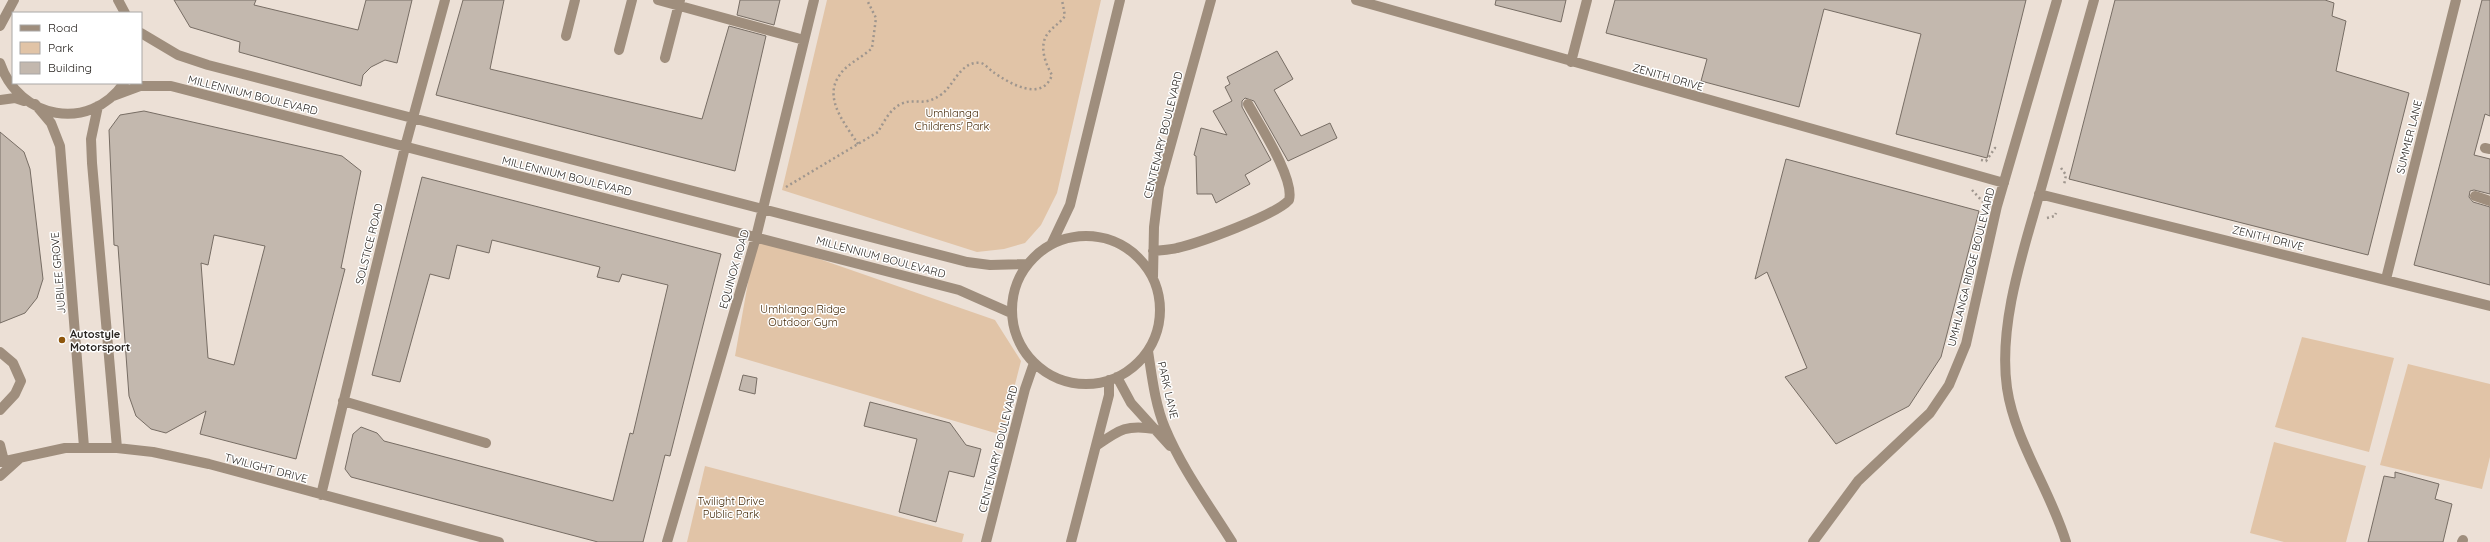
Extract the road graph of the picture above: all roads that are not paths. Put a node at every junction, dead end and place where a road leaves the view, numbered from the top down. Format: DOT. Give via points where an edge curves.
graph roads {
  1 [pos="14,0"];
  2 [pos="118,0"];
  3 [pos="445,0"];
  4 [pos="575,0"];
  5 [pos="632,0"];
  6 [pos="658,0"];
  7 [pos="814,0"];
  8 [pos="1120,0"];
  9 [pos="1211,0"];
  10 [pos="1356,0"];
  11 [pos="1587,0"];
  12 [pos="2057,0"];
  13 [pos="2094,0"];
  14 [pos="2456,0"];
  15 [pos="680,3"];
  16 [pos="124,12"];
  17 [pos="0,24"];
  18 [pos="142,34"];
  19 [pos="566,36"];
  20 [pos="804,40"];
  21 [pos="619,50"];
  22 [pos="665,58"];
  23 [pos="1570,62"];
  24 [pos="0,63"];
  25 [pos="123,84"];
  26 [pos="113,96"];
  27 [pos="0,100"];
  28 [pos="31,103"];
  29 [pos="1248,104"];
  30 [pos="98,106"];
  31 [pos="413,117"];
  32 [pos="405,147"];
  33 [pos="2004,183"];
  34 [pos="2039,194"];
  35 [pos="2475,196"];
  36 [pos="2490,201"];
  37 [pos="763,208"];
  38 [pos="756,236"];
  39 [pos="1052,242"];
  40 [pos="1153,251"];
  41 [pos="1027,264"];
  42 [pos="1153,278"];
  43 [pos="2386,279"];
  44 [pos="2490,306"];
  45 [pos="1011,313"];
  46 [pos="1148,351"];
  47 [pos="0,352"];
  48 [pos="1034,363"];
  49 [pos="1113,379"];
  50 [pos="343,401"];
  51 [pos="1,407"];
  52 [pos="1155,429"];
  53 [pos="486,444"];
  54 [pos="0,445"];
  55 [pos="84,446"];
  56 [pos="1096,446"];
  57 [pos="117,448"];
  58 [pos="23,455"];
  59 [pos="1178,456"];
  60 [pos="2,461"];
  61 [pos="0,476"];
  62 [pos="321,495"];
  63 [pos="499,542"];
  64 [pos="667,542"];
  65 [pos="986,542"];
  66 [pos="1071,542"];
  67 [pos="1232,542"];
  68 [pos="1813,542"];
  69 [pos="2066,542"];
  1 -- 17 [label="street"];
  2 -- 16 [label="street"];
  3 -- 31 [label="street, SOLSTICE ROAD"];
  4 -- 19 [label="street"];
  5 -- 21 [label="street"];
  6 -- 15 [label="street"];
  7 -- 20 [label="street, EQUINOX ROAD"];
  8 -- 39 [label="street" via="1070,205"];
  9 -- 40 [label="street, CENTENARY BOULEVARD" via="1159,187"];
  10 -- 23 [label="street, ZENITH DRIVE"];
  11 -- 23 [label="street"];
  12 -- 33 [label="street, UMHLANGA RIDGE BOULEVARD"];
  13 -- 34 [label="street"];
  14 -- 43 [label="street, SUMMER LANE"];
  15 -- 20 [label="street"];
  15 -- 22 [label="street"];
  18 -- 31 [label="street, MILLENNIUM BOULEVARD" via="178,55 208,65"];
  20 -- 37 [label="street, EQUINOX ROAD"];
  23 -- 33 [label="street, ZENITH DRIVE"];
  24 -- 28 [label="street, MILLENNIUM BOULEVARD" via="10,84"];
  25 -- 26 [label="street, MILLENNIUM BOULEVARD"];
  26 -- 30 [label="street, MILLENNIUM BOULEVARD"];
  26 -- 32 [label="street, MILLENNIUM BOULEVARD" via="140,86 170,86"];
  27 -- 28 [label="street" via="15,98"];
  28 -- 30 [label="street, MILLENNIUM BOULEVARD" via="60,114 80,113"];
  28 -- 55 [label="street, JUBILEE GROVE" via="51,123 60,146"];
  29 -- 40 [label="street" via="1284,173 1290,189 1289,200 1273,213 1201,240 1178,248"];
  30 -- 57 [label="street" via="91,139 92,163"];
  31 -- 32 [label="street, SOLSTICE ROAD"];
  31 -- 37 [label="street, MILLENNIUM BOULEVARD"];
  32 -- 38 [label="street, MILLENNIUM BOULEVARD"];
  32 -- 50 [label="street, SOLSTICE ROAD"];
  33 -- 68 [label="street, UMHLANGA RIDGE BOULEVARD" via="1966,344 1949,385 1930,413 1858,481"];
  34 -- 43 [label="street, ZENITH DRIVE"];
  34 -- 69 [label="street" via="2010,314 2005,344 2007,386 2013,419 2058,514"];
  35 -- 36 [label="street"];
  37 -- 38 [label="street, EQUINOX ROAD"];
  37 -- 41 [label="street, MILLENNIUM BOULEVARD" via="967,262 990,265"];
  38 -- 45 [label="street, MILLENNIUM BOULEVARD" via="959,290"];
  38 -- 64 [label="street, EQUINOX ROAD"];
  39 -- 41 [label="street"];
  39 -- 42 [label="street" via="1075,236 1098,236 1120,244 1133,253"];
  40 -- 42 [label="street, CENTENARY BOULEVARD"];
  41 -- 45 [label="street" via="1015,287"];
  42 -- 46 [label="street" via="1160,302 1158,328"];
  43 -- 44 [label="street, ZENITH DRIVE"];
  45 -- 48 [label="street" via="1022,349"];
  46 -- 49 [label="street" via="1139,362"];
  46 -- 59 [label="street, PARK LANE" via="1157,402"];
  47 -- 51 [label="street" via="13,363 21,381 15,394"];
  48 -- 49 [label="street" via="1051,376 1071,382 1092,384"];
  48 -- 65 [label="street, CENTENARY BOULEVARD"];
  49 -- 52 [label="street, PARK LANE"];
  49 -- 56 [label="street"];
  50 -- 53 [label="street"];
  50 -- 62 [label="street, SOLSTICE ROAD"];
  52 -- 56 [label="street, PARK LANE" via="1134,426 1126,428"];
  52 -- 59 [label="street, PARK LANE"];
  54 -- 60 [label="street"];
  55 -- 57 [label="street, TWILIGHT DRIVE"];
  55 -- 58 [label="street, TWILIGHT DRIVE"];
  56 -- 66 [label="street"];
  57 -- 62 [label="street, TWILIGHT DRIVE" via="153,452 209,464"];
  58 -- 60 [label="street, TWILIGHT DRIVE"];
  58 -- 61 [label="street"];
  59 -- 67 [label="street, PARK LANE"];
  62 -- 63 [label="street, TWILIGHT DRIVE"];
}
